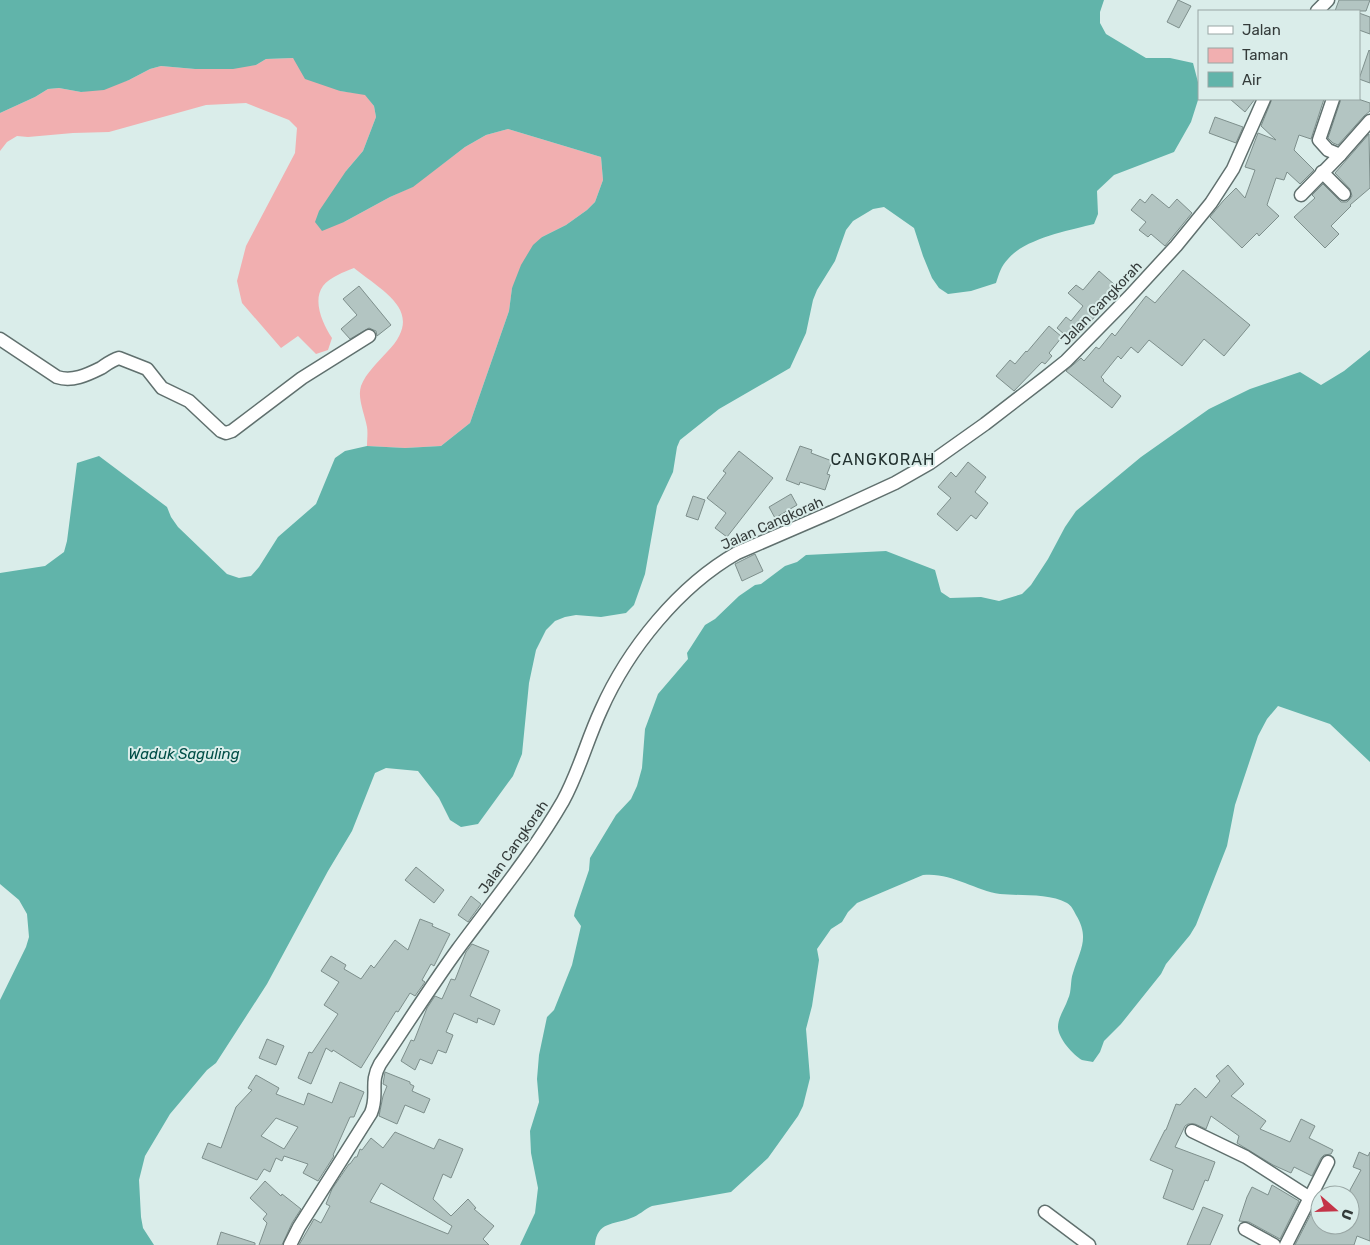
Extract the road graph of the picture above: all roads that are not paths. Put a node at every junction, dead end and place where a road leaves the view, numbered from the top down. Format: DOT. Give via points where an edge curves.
graph roads {
  1 [pos="1328,0"];
  2 [pos="1318,10"];
  3 [pos="1264,100"];
  4 [pos="1333,100"];
  5 [pos="1370,121"];
  6 [pos="1340,155"];
  7 [pos="1322,172"];
  8 [pos="1344,194"];
  9 [pos="1301,195"];
  10 [pos="369,336"];
  11 [pos="0,339"];
  12 [pos="1192,1131"];
  13 [pos="1328,1162"];
  14 [pos="1316,1185"];
  15 [pos="1310,1198"];
  16 [pos="1045,1212"];
  17 [pos="1245,1229"];
  18 [pos="290,1245"];
  19 [pos="1089,1245"];
  20 [pos="1274,1245"];
  21 [pos="1286,1245"];
  1 -- 2 [label="street"];
  3 -- 18 [label="street, Jalan Cangkorah" via="1233,169 1211,203 1140,286 1066,361 930,464 717,564 694,583 649,632 613,683 563,801 374,1073 376,1095 371,1113"];
  4 -- 6 [label="street" via="1320,140 1328,150"];
  5 -- 6 [label="street"];
  6 -- 7 [label="street"];
  7 -- 8 [label="street"];
  7 -- 9 [label="street"];
  10 -- 11 [label="street" via="302,378 226,433 189,401 162,388 142,366 119,358 86,374 64,379"];
  12 -- 15 [label="street" via="1246,1157"];
  13 -- 14 [label="street"];
  15 -- 21 [label="street"];
  16 -- 19 [label="street"];
  17 -- 20 [label="street"];
}
